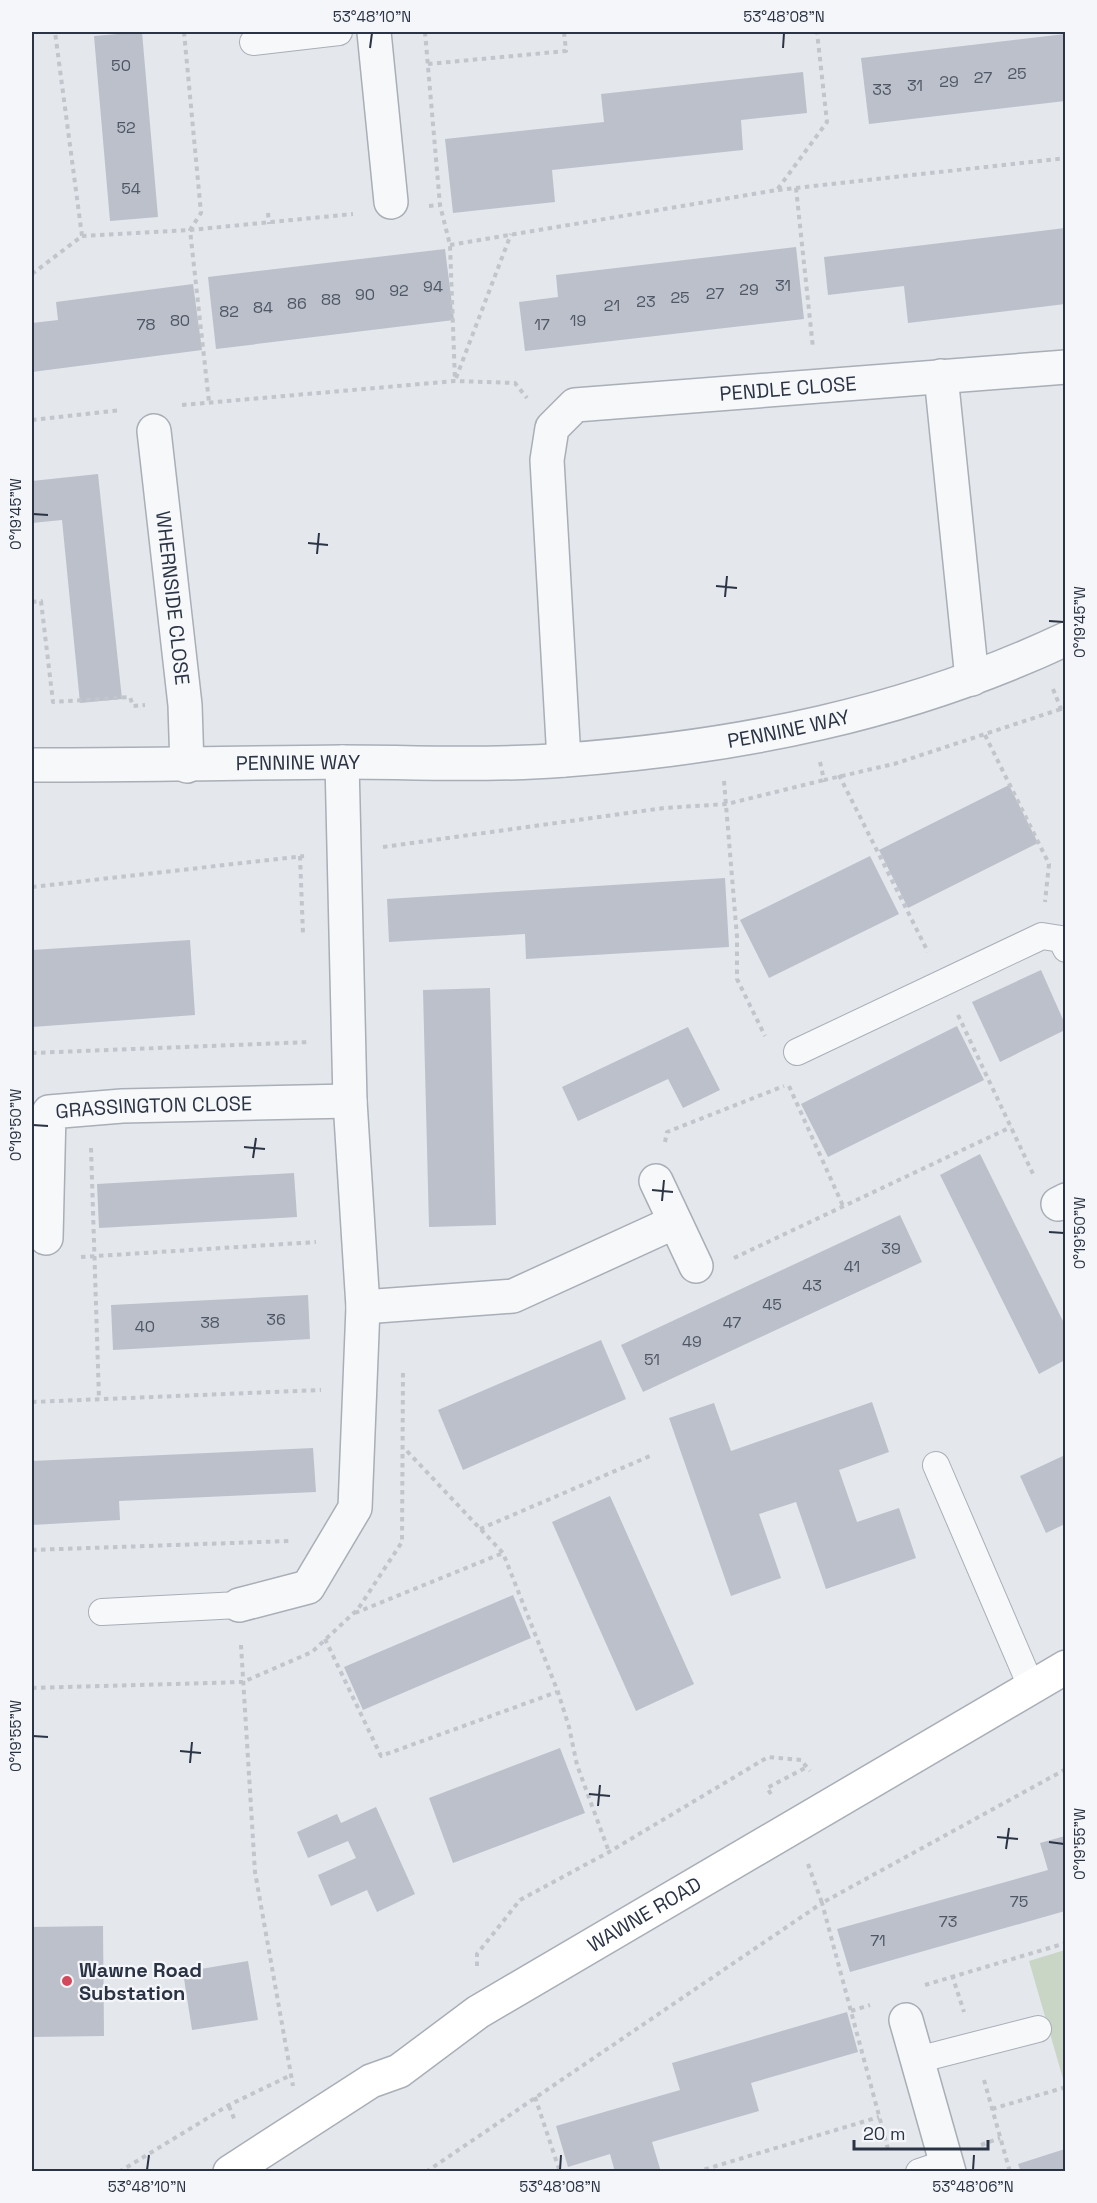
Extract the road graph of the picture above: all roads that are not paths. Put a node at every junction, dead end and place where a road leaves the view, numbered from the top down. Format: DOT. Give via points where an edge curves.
graph roads {
  1 [pos="339,32"];
  2 [pos="374,32"];
  3 [pos="253,42"];
  4 [pos="406,205"];
  5 [pos="1065,367"];
  6 [pos="941,376"];
  7 [pos="154,431"];
  8 [pos="1065,639"];
  9 [pos="972,679"];
  10 [pos="564,760"];
  11 [pos="342,762"];
  12 [pos="32,765"];
  13 [pos="188,765"];
  14 [pos="1065,949"];
  15 [pos="797,1052"];
  16 [pos="350,1101"];
  17 [pos="657,1181"];
  18 [pos="675,1222"];
  19 [pos="46,1238"];
  20 [pos="696,1266"];
  21 [pos="363,1307"];
  22 [pos="936,1465"];
  23 [pos="239,1605"];
  24 [pos="102,1612"];
  25 [pos="1065,1667"];
  26 [pos="1031,1686"];
  27 [pos="906,2020"];
  28 [pos="1038,2029"];
  29 [pos="917,2060"];
  30 [pos="938,2169"];
  31 [pos="230,2172"];
  1 -- 3 [label="lane"];
  2 -- 4 [label="street"];
  5 -- 6 [label="street, PENDLE CLOSE"];
  6 -- 9 [label="street"];
  6 -- 10 [label="street, PENDLE CLOSE" via="575,405 552,428 547,460"];
  7 -- 13 [label="street, WHERNSIDE CLOSE" via="185,705"];
  8 -- 9 [label="street, PENNINE WAY"];
  9 -- 10 [label="street, PENNINE WAY" via="814,726 719,744"];
  10 -- 11 [label="street, PENNINE WAY" via="469,764"];
  11 -- 13 [label="street, PENNINE WAY"];
  11 -- 16 [label="street"];
  12 -- 13 [label="street, PENNINE WAY"];
  14 -- 15 [label="lane" via="1061,939 1042,936"];
  16 -- 19 [label="street, GRASSINGTON CLOSE" via="49,1112"];
  16 -- 21 [label="street"];
  17 -- 18 [label="street"];
  18 -- 20 [label="street"];
  18 -- 21 [label="street" via="513,1296"];
  21 -- 23 [label="street" via="355,1509 309,1587"];
  22 -- 26 [label="lane"];
  23 -- 24 [label="lane"];
  25 -- 26 [label="street, WAWNE ROAD"];
  26 -- 31 [label="street, WAWNE ROAD" via="478,2012 399,2071 371,2081"];
  27 -- 29 [label="street"];
  28 -- 29 [label="lane"];
  29 -- 30 [label="street"];
}
